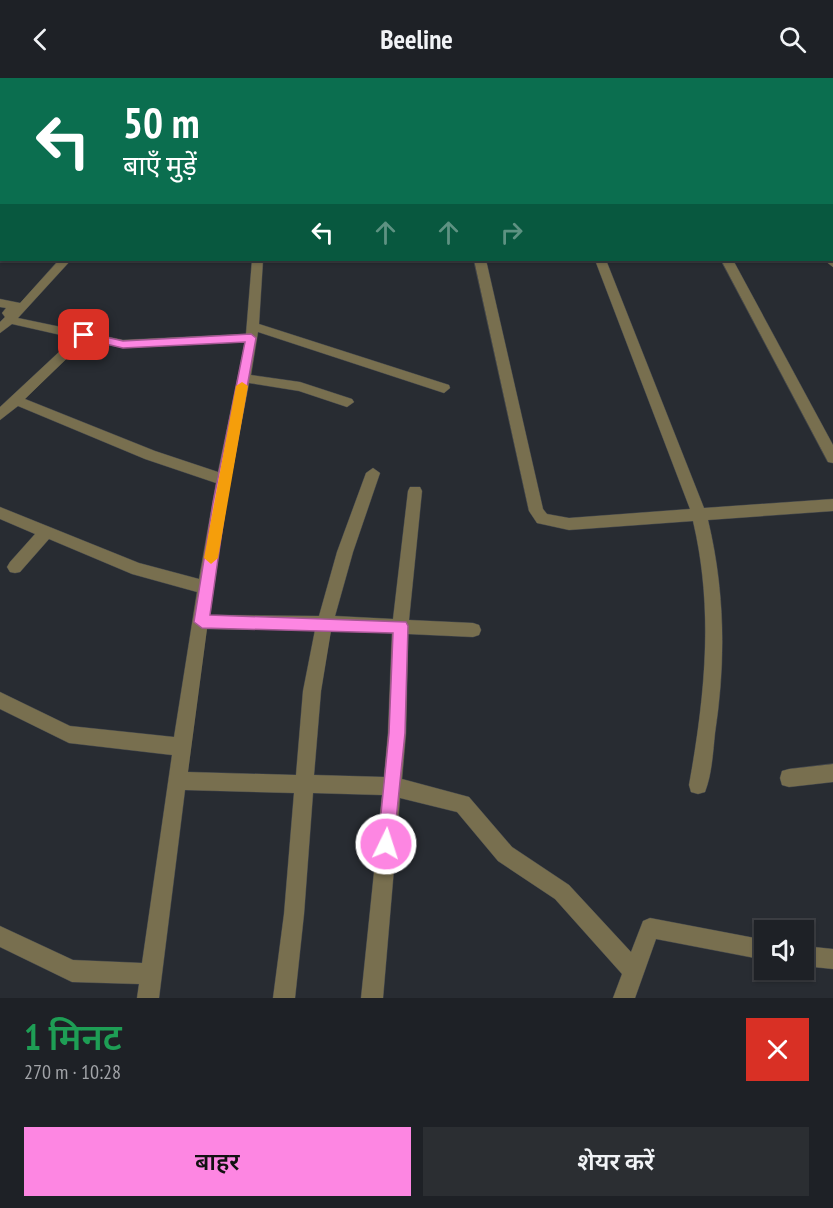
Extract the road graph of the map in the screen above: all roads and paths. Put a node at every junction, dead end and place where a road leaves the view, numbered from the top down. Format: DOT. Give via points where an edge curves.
graph roads {
  1 [pos="64,261"];
  2 [pos="258,261"];
  3 [pos="480,261"];
  4 [pos="600,261"];
  5 [pos="727,261"];
  6 [pos="0,303"];
  7 [pos="12,317"];
  8 [pos="0,329"];
  9 [pos="251,332"];
  10 [pos="84,335"];
  11 [pos="244,378"];
  12 [pos="444,388"];
  13 [pos="16,400"];
  14 [pos="347,402"];
  15 [pos="0,415"];
  16 [pos="833,459"];
  17 [pos="373,473"];
  18 [pos="224,480"];
  19 [pos="416,491"];
  20 [pos="833,505"];
  21 [pos="0,513"];
  22 [pos="699,514"];
  23 [pos="46,532"];
  24 [pos="15,567"];
  25 [pos="207,588"];
  26 [pos="202,622"];
  27 [pos="325,623"];
  28 [pos="400,626"];
  29 [pos="473,630"];
  30 [pos="0,700"];
  31 [pos="183,747"];
  32 [pos="833,773"];
  33 [pos="789,778"];
  34 [pos="178,781"];
  35 [pos="305,783"];
  36 [pos="698,785"];
  37 [pos="391,786"];
  38 [pos="0,936"];
  39 [pos="754,948"];
  40 [pos="814,957"];
  41 [pos="833,959"];
  42 [pos="634,970"];
  43 [pos="152,974"];
  44 [pos="148,998"];
  45 [pos="284,998"];
  46 [pos="372,998"];
  47 [pos="624,998"];
  1 -- 7 [label="street"];
  2 -- 9 [label="street"];
  3 -- 22 [label="street" via="536,511 542,519 569,524"];
  4 -- 22 [label="street"];
  5 -- 16 [label="street"];
  6 -- 7 [label="street" via="15,304 8,313"];
  7 -- 8 [label="street"];
  7 -- 10 [label="street" via="14,321"];
  9 -- 10 [label="street" via="123,345"];
  9 -- 11 [label="street"];
  9 -- 12 [label="street"];
  10 -- 13 [label="street"];
  11 -- 14 [label="street" via="300,387"];
  11 -- 18 [label="street"];
  13 -- 15 [label="street"];
  13 -- 18 [label="street" via="150,455"];
  17 -- 27 [label="street"];
  18 -- 25 [label="street"];
  19 -- 28 [label="street"];
  20 -- 22 [label="street"];
  21 -- 23 [label="street"];
  22 -- 36 [label="street" via="710,551 717,623 707,736"];
  23 -- 24 [label="street"];
  23 -- 25 [label="street" via="137,569"];
  25 -- 26 [label="street"];
  26 -- 27 [label="street"];
  26 -- 31 [label="street"];
  27 -- 28 [label="street"];
  27 -- 35 [label="street" via="312,691"];
  28 -- 29 [label="street"];
  28 -- 37 [label="street" via="397,733"];
  30 -- 31 [label="street" via="69,734"];
  31 -- 34 [label="street"];
  32 -- 33 [label="street"];
  34 -- 35 [label="street"];
  34 -- 43 [label="street"];
  35 -- 37 [label="street"];
  35 -- 45 [label="street"];
  37 -- 42 [label="street" via="462,804 505,854 562,892"];
  37 -- 46 [label="street"];
  38 -- 43 [label="street" via="72,971"];
  39 -- 42 [label="street" via="650,928"];
  40 -- 41 [label="street"];
  42 -- 47 [label="street"];
  43 -- 44 [label="street"];
}
